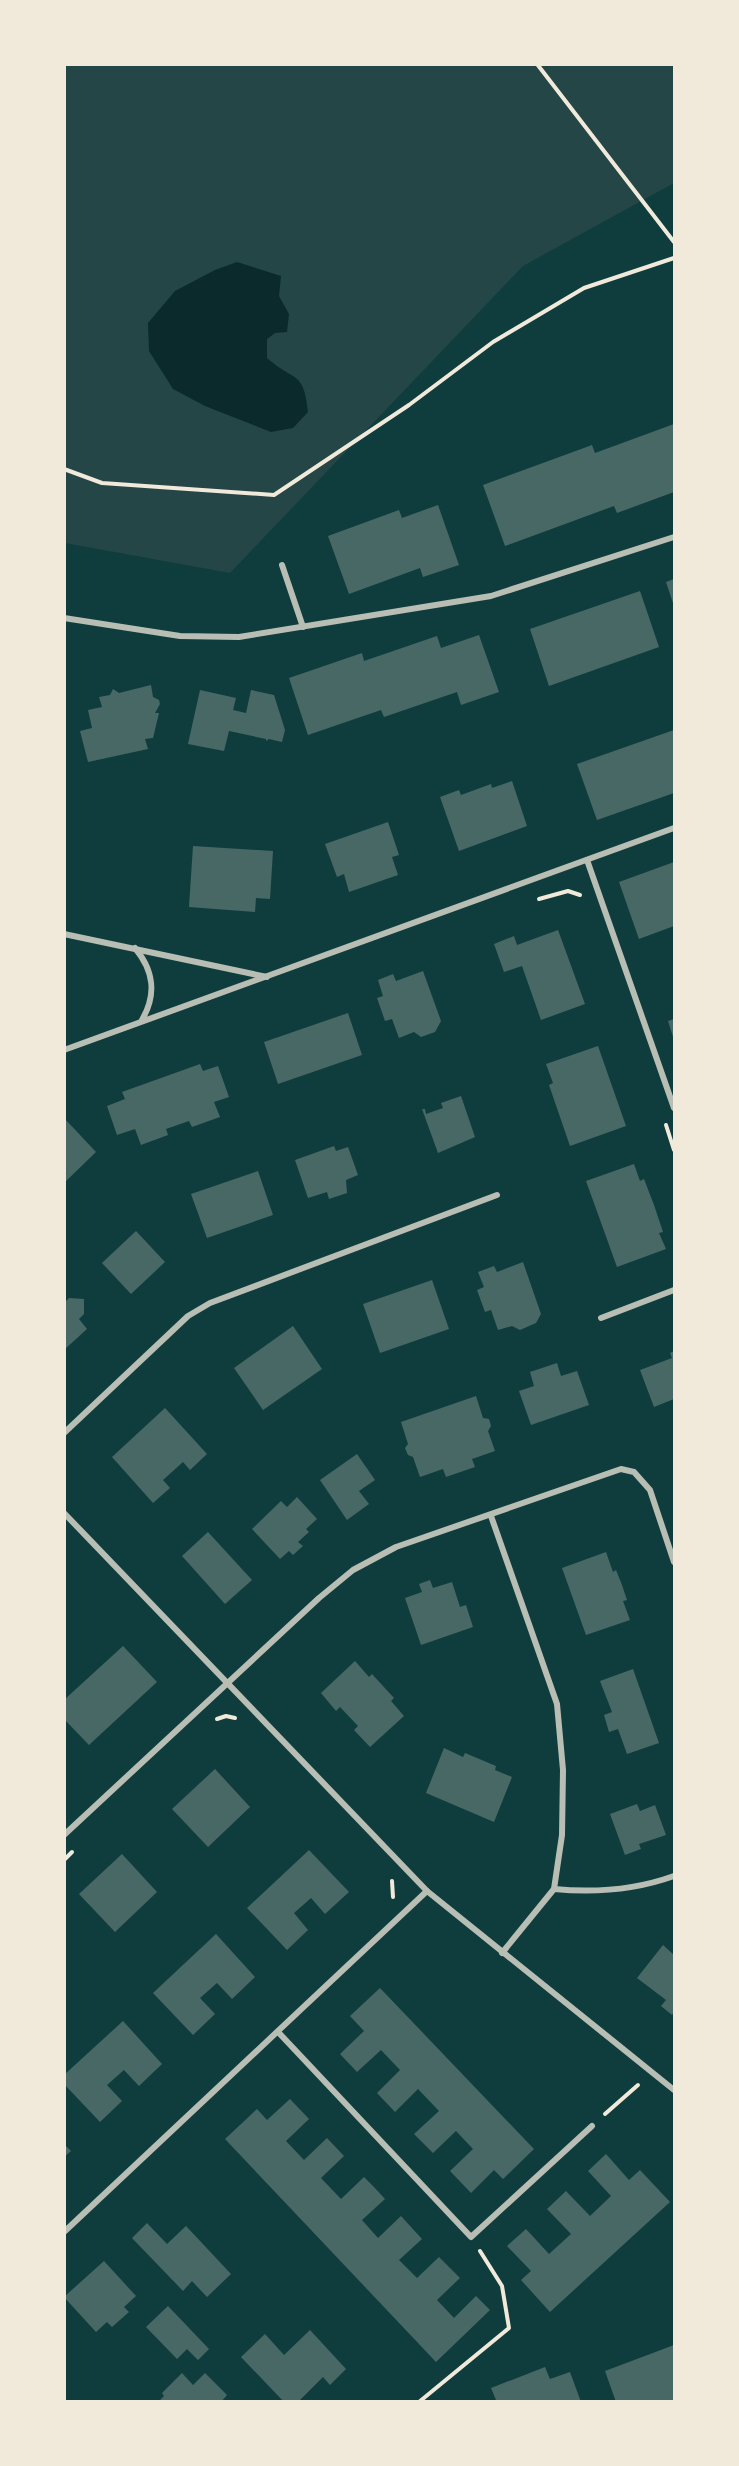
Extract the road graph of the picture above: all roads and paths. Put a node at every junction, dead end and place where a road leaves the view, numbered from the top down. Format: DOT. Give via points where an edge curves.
graph roads {
  1 [pos="537,64"];
  2 [pos="675,242"];
  3 [pos="675,258"];
  4 [pos="64,469"];
  5 [pos="675,537"];
  6 [pos="282,565"];
  7 [pos="64,618"];
  8 [pos="303,627"];
  9 [pos="675,828"];
  10 [pos="587,860"];
  11 [pos="588,900"];
  12 [pos="532,902"];
  13 [pos="64,934"];
  14 [pos="135,948"];
  15 [pos="268,977"];
  16 [pos="142,1021"];
  17 [pos="64,1050"];
  18 [pos="675,1108"];
  19 [pos="663,1116"];
  20 [pos="675,1150"];
  21 [pos="497,1195"];
  22 [pos="675,1290"];
  23 [pos="601,1318"];
  24 [pos="64,1433"];
  25 [pos="64,1514"];
  26 [pos="491,1516"];
  27 [pos="675,1562"];
  28 [pos="227,1683"];
  29 [pos="236,1719"];
  30 [pos="213,1721"];
  31 [pos="64,1835"];
  32 [pos="73,1852"];
  33 [pos="64,1860"];
  34 [pos="675,1876"];
  35 [pos="392,1880"];
  36 [pos="554,1889"];
  37 [pos="427,1892"];
  38 [pos="403,1914"];
  39 [pos="502,1953"];
  40 [pos="279,2033"];
  41 [pos="629,2077"];
  42 [pos="638,2084"];
  43 [pos="675,2090"];
  44 [pos="647,2092"];
  45 [pos="592,2126"];
  46 [pos="64,2232"];
  47 [pos="471,2237"];
  48 [pos="419,2402"];
  1 -- 2 [label="path"];
  3 -- 4 [label="path" via="584,288 493,342 410,405 274,495 102,483"];
  5 -- 8 [label="street" via="492,596"];
  6 -- 8 [label="street"];
  7 -- 8 [label="street" via="180,636 239,637"];
  9 -- 10 [label="street"];
  10 -- 15 [label="street"];
  10 -- 18 [label="street"];
  11 -- 12 [label="path" via="568,891"];
  13 -- 14 [label="street"];
  14 -- 15 [label="street"];
  14 -- 16 [label="street" via="149,968 152,982 152,999"];
  15 -- 16 [label="street"];
  16 -- 17 [label="street"];
  19 -- 20 [label="path"];
  21 -- 24 [label="street" via="210,1303 188,1316"];
  22 -- 23 [label="street"];
  25 -- 28 [label="street"];
  26 -- 27 [label="street" via="621,1468 634,1472 650,1490"];
  26 -- 28 [label="street" via="396,1547 353,1570"];
  26 -- 36 [label="street" via="557,1704 563,1770 562,1834"];
  28 -- 31 [label="street"];
  28 -- 37 [label="street"];
  29 -- 30 [label="path" via="226,1716"];
  32 -- 33 [label="path"];
  34 -- 36 [label="street" via="621,1889"];
  35 -- 38 [label="path" via="391,1903"];
  36 -- 39 [label="street"];
  37 -- 38 [label="street"];
  37 -- 39 [label="street"];
  38 -- 40 [label="street"];
  39 -- 43 [label="street"];
  40 -- 46 [label="street"];
  40 -- 47 [label="street"];
  41 -- 42 [label="path"];
  42 -- 44 [label="path"];
  42 -- 45 [label="path"];
  45 -- 47 [label="street"];
  47 -- 48 [label="path" via="501,2286 509,2328"];
}
